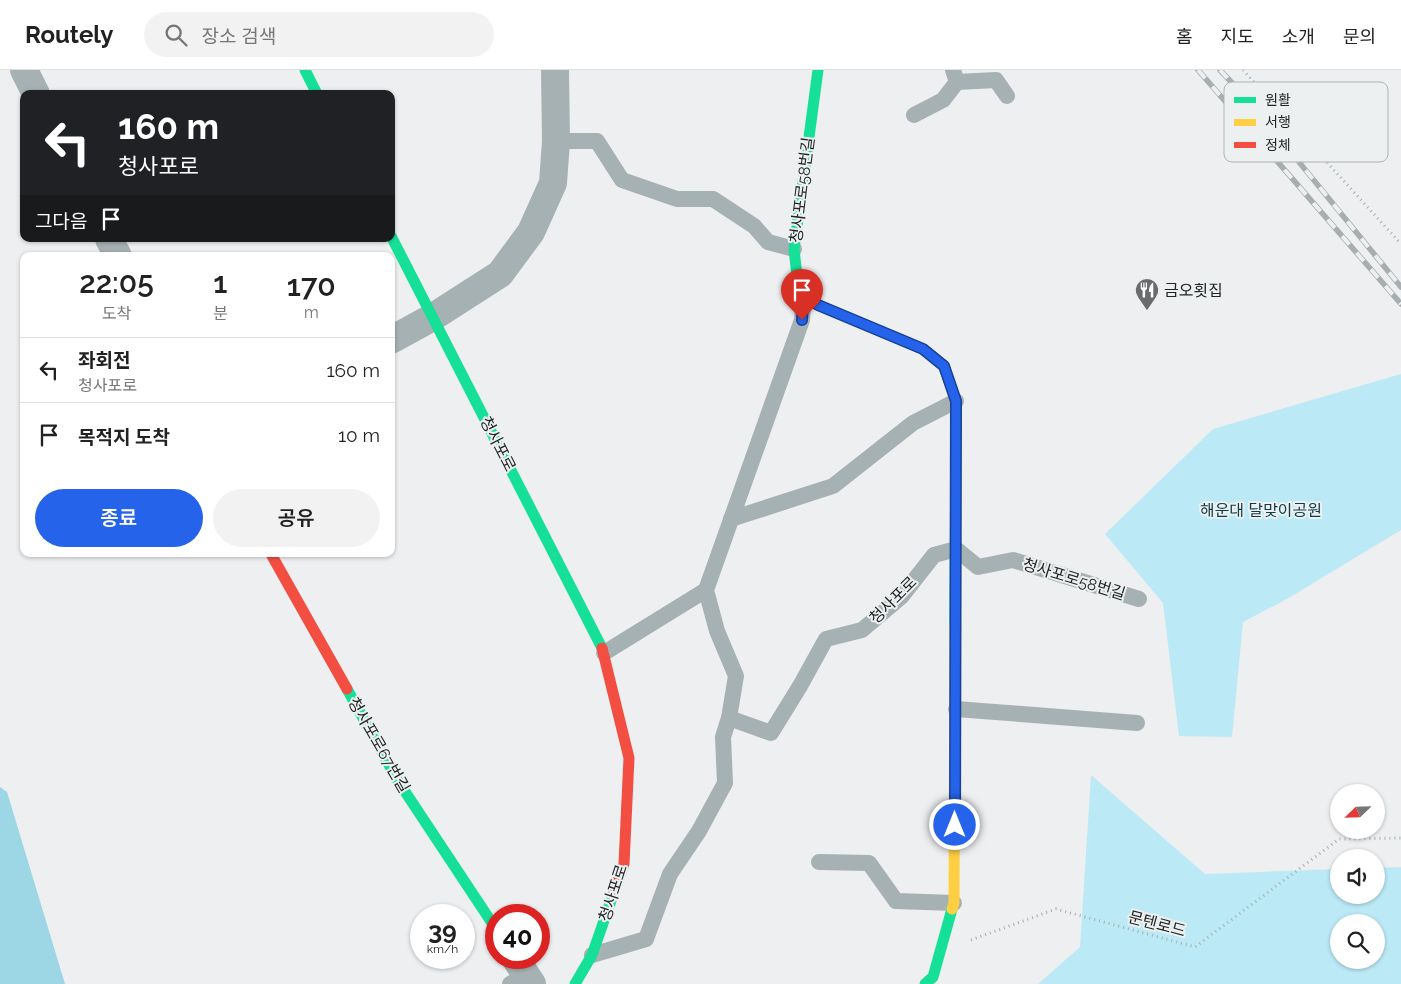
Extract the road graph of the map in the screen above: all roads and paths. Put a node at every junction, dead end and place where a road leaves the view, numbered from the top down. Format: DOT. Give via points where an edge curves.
graph roads {
  1 [pos="24,70"];
  2 [pos="305,70"];
  3 [pos="555,70"];
  4 [pos="818,70"];
  5 [pos="1243,70"];
  6 [pos="955,76"];
  7 [pos="1254,82"];
  8 [pos="34,90"];
  9 [pos="315,90"];
  10 [pos="1007,96"];
  11 [pos="914,115"];
  12 [pos="556,141"];
  13 [pos="1327,162"];
  14 [pos="394,242"];
  15 [pos="1401,244"];
  16 [pos="794,249"];
  17 [pos="804,291"];
  18 [pos="433,317"];
  19 [pos="395,338"];
  20 [pos="956,401"];
  21 [pos="731,519"];
  22 [pos="956,549"];
  23 [pos="273,557"];
  24 [pos="706,590"];
  25 [pos="1139,599"];
  26 [pos="604,653"];
  27 [pos="956,709"];
  28 [pos="729,718"];
  29 [pos="1137,723"];
  30 [pos="1401,838"];
  31 [pos="819,862"];
  32 [pos="954,903"];
  33 [pos="485,912"];
  34 [pos="940,952"];
  35 [pos="592,955"];
  36 [pos="575,984"];
  37 [pos="925,984"];
  1 -- 8 [label="street"];
  2 -- 9 [label="street"];
  3 -- 12 [label="street"];
  4 -- 16 [label="street, 청사포로58번길"];
  5 -- 7 [label="path"];
  6 -- 10 [label="lane" via="996,80"];
  6 -- 11 [label="lane" via="943,100"];
  12 -- 16 [label="lane" via="597,141 622,180 677,199 713,199 754,226 768,242"];
  12 -- 18 [label="street" via="552,183 531,232 500,274"];
  13 -- 15 [label="path"];
  14 -- 18 [label="street, 청사포로"];
  16 -- 17 [label="street, 청사포로58번길" via="798,285"];
  17 -- 20 [label="street" via="818,305 923,349 944,366"];
  17 -- 21 [label="lane" via="802,320"];
  18 -- 19 [label="street"];
  18 -- 26 [label="street, 청사포로"];
  20 -- 21 [label="lane" via="913,423 833,486"];
  20 -- 22 [label="street"];
  21 -- 24 [label="lane"];
  22 -- 25 [label="lane, 청사포로58번길" via="978,567 1013,560"];
  22 -- 27 [label="street"];
  22 -- 28 [label="lane, 청사포로" via="934,555 901,597 862,630 826,639 771,732"];
  23 -- 33 [label="street, 청사포로67번길" via="398,781"];
  24 -- 26 [label="lane"];
  24 -- 28 [label="lane, 청사포로" via="717,631 736,676"];
  26 -- 35 [label="street, 청사포로" via="629,758 624,864"];
  27 -- 29 [label="lane"];
  27 -- 32 [label="street"];
  28 -- 35 [label="lane, 청사포로" via="724,737 726,783 670,874 646,939"];
  30 -- 34 [label="path, 문텐로드" via="1339,839 1195,947 1056,909"];
  31 -- 32 [label="lane" via="869,863 896,901"];
  32 -- 34 [label="street"];
  34 -- 37 [label="street" via="932,977"];
  35 -- 36 [label="street, 청사포로"];
}
